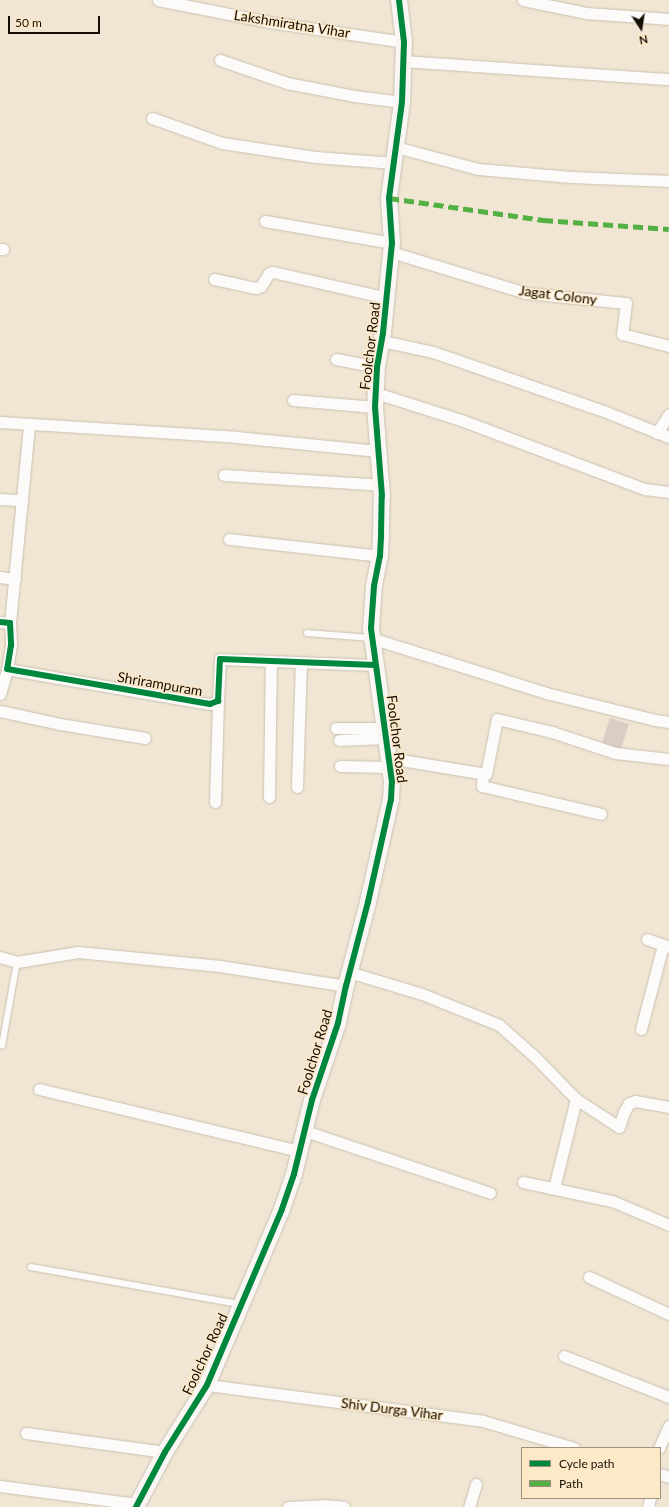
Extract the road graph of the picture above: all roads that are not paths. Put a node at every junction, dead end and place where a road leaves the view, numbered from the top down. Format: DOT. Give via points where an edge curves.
graph roads {
  1 [pos="158,0"];
  2 [pos="400,0"];
  3 [pos="523,0"];
  4 [pos="669,19"];
  5 [pos="404,42"];
  6 [pos="220,60"];
  7 [pos="403,60"];
  8 [pos="669,80"];
  9 [pos="402,102"];
  10 [pos="152,118"];
  11 [pos="395,155"];
  12 [pos="669,181"];
  13 [pos="669,188"];
  14 [pos="265,221"];
  15 [pos="391,248"];
  16 [pos="214,278"];
  17 [pos="387,298"];
  18 [pos="382,341"];
  19 [pos="669,346"];
  20 [pos="336,359"];
  21 [pos="378,367"];
  22 [pos="293,400"];
  23 [pos="375,400"];
  24 [pos="669,414"];
  25 [pos="0,422"];
  26 [pos="29,425"];
  27 [pos="657,433"];
  28 [pos="669,437"];
  29 [pos="378,452"];
  30 [pos="224,475"];
  31 [pos="381,486"];
  32 [pos="669,492"];
  33 [pos="0,499"];
  34 [pos="22,500"];
  35 [pos="228,539"];
  36 [pos="380,556"];
  37 [pos="0,577"];
  38 [pos="15,579"];
  39 [pos="5,623"];
  40 [pos="306,633"];
  41 [pos="371,638"];
  42 [pos="272,661"];
  43 [pos="301,663"];
  44 [pos="5,664"];
  45 [pos="375,665"];
  46 [pos="0,694"];
  47 [pos="218,701"];
  48 [pos="0,711"];
  49 [pos="669,722"];
  50 [pos="336,728"];
  51 [pos="385,733"];
  52 [pos="145,738"];
  53 [pos="339,740"];
  54 [pos="669,759"];
  55 [pos="390,762"];
  56 [pos="340,766"];
  57 [pos="483,774"];
  58 [pos="297,787"];
  59 [pos="269,797"];
  60 [pos="215,802"];
  61 [pos="601,814"];
  62 [pos="647,940"];
  63 [pos="666,946"];
  64 [pos="0,957"];
  65 [pos="17,962"];
  66 [pos="348,979"];
  67 [pos="641,1028"];
  68 [pos="2,1046"];
  69 [pos="39,1089"];
  70 [pos="576,1099"];
  71 [pos="669,1107"];
  72 [pos="305,1131"];
  73 [pos="300,1151"];
  74 [pos="523,1182"];
  75 [pos="554,1188"];
  76 [pos="490,1193"];
  77 [pos="669,1224"];
  78 [pos="31,1267"];
  79 [pos="589,1277"];
  80 [pos="242,1304"];
  81 [pos="669,1314"];
  82 [pos="564,1356"];
  83 [pos="207,1385"];
  84 [pos="669,1397"];
  85 [pos="669,1426"];
  86 [pos="26,1433"];
  87 [pos="571,1447"];
  88 [pos="659,1447"];
  89 [pos="165,1452"];
  90 [pos="476,1484"];
  91 [pos="0,1486"];
  92 [pos="137,1506"];
  93 [pos="288,1507"];
  94 [pos="344,1507"];
  95 [pos="469,1507"];
  1 -- 5 [label="street, Lakshmiratna Vihar" via="269,22"];
  2 -- 5 [label="street, Foolchor Road"];
  3 -- 4 [label="street" via="586,13"];
  5 -- 7 [label="street, Foolchor Road"];
  6 -- 9 [label="street" via="287,83"];
  7 -- 8 [label="street"];
  7 -- 9 [label="street, Foolchor Road"];
  9 -- 11 [label="street, Foolchor Road"];
  10 -- 11 [label="street" via="222,143 314,157"];
  11 -- 12 [label="street" via="478,169 571,177"];
  11 -- 15 [label="street, Foolchor Road" via="389,198"];
  12 -- 13 [label="street"];
  14 -- 15 [label="street"];
  15 -- 17 [label="street, Foolchor Road"];
  15 -- 19 [label="street, Jagat Colony" via="526,293 626,303 622,334"];
  16 -- 17 [label="street" via="256,288 273,272"];
  17 -- 18 [label="street, Foolchor Road"];
  18 -- 21 [label="street, Foolchor Road"];
  18 -- 27 [label="street" via="433,352 606,412"];
  20 -- 21 [label="street"];
  21 -- 23 [label="street, Foolchor Road"];
  22 -- 23 [label="street"];
  23 -- 29 [label="street, Foolchor Road"];
  23 -- 32 [label="street" via="461,420 645,489"];
  24 -- 27 [label="street"];
  25 -- 26 [label="street"];
  26 -- 29 [label="street" via="236,437"];
  26 -- 34 [label="street"];
  27 -- 28 [label="street"];
  29 -- 31 [label="street, Foolchor Road"];
  30 -- 31 [label="street"];
  31 -- 36 [label="street, Foolchor Road"];
  33 -- 34 [label="street"];
  34 -- 38 [label="street"];
  35 -- 36 [label="street"];
  36 -- 41 [label="street, Foolchor Road" via="374,586"];
  37 -- 38 [label="street"];
  38 -- 39 [label="street"];
  39 -- 44 [label="street" via="11,645"];
  40 -- 41 [label="lane"];
  41 -- 45 [label="street, Foolchor Road"];
  41 -- 49 [label="street" via="546,693"];
  42 -- 43 [label="street, Shrirampuram"];
  42 -- 47 [label="street, Shrirampuram" via="220,659"];
  42 -- 59 [label="street"];
  43 -- 45 [label="street, Shrirampuram"];
  43 -- 58 [label="street"];
  44 -- 46 [label="street"];
  44 -- 47 [label="street, Shrirampuram" via="210,704"];
  45 -- 51 [label="street, Foolchor Road"];
  47 -- 60 [label="street"];
  48 -- 52 [label="street"];
  50 -- 51 [label="street"];
  51 -- 53 [label="street"];
  51 -- 55 [label="street, Foolchor Road"];
  54 -- 57 [label="street" via="615,753 552,732 497,719 486,774"];
  55 -- 56 [label="street"];
  55 -- 57 [label="street"];
  55 -- 66 [label="street, Foolchor Road" via="392,782 389,807"];
  57 -- 61 [label="street" via="482,786"];
  62 -- 63 [label="street"];
  63 -- 67 [label="street"];
  64 -- 65 [label="street"];
  65 -- 66 [label="street" via="78,952"];
  65 -- 68 [label="lane"];
  66 -- 70 [label="street" via="422,994 499,1024"];
  66 -- 72 [label="street, Foolchor Road" via="338,1024 312,1100"];
  69 -- 73 [label="street"];
  70 -- 71 [label="street" via="620,1127 624,1112 629,1104 635,1101"];
  70 -- 75 [label="street"];
  72 -- 73 [label="street, Foolchor Road"];
  72 -- 76 [label="street"];
  73 -- 80 [label="street, Foolchor Road" via="282,1209"];
  74 -- 75 [label="street"];
  75 -- 77 [label="street" via="612,1202"];
  78 -- 80 [label="lane"];
  79 -- 81 [label="street"];
  80 -- 83 [label="street, Foolchor Road"];
  82 -- 84 [label="street"];
  83 -- 87 [label="street, Shiv Durga Vihar" via="483,1421"];
  83 -- 89 [label="street, Foolchor Road"];
  85 -- 88 [label="street"];
  86 -- 89 [label="street"];
  89 -- 92 [label="street, Foolchor Road"];
  90 -- 95 [label="street"];
  91 -- 92 [label="street"];
  93 -- 94 [label="street"];
}
